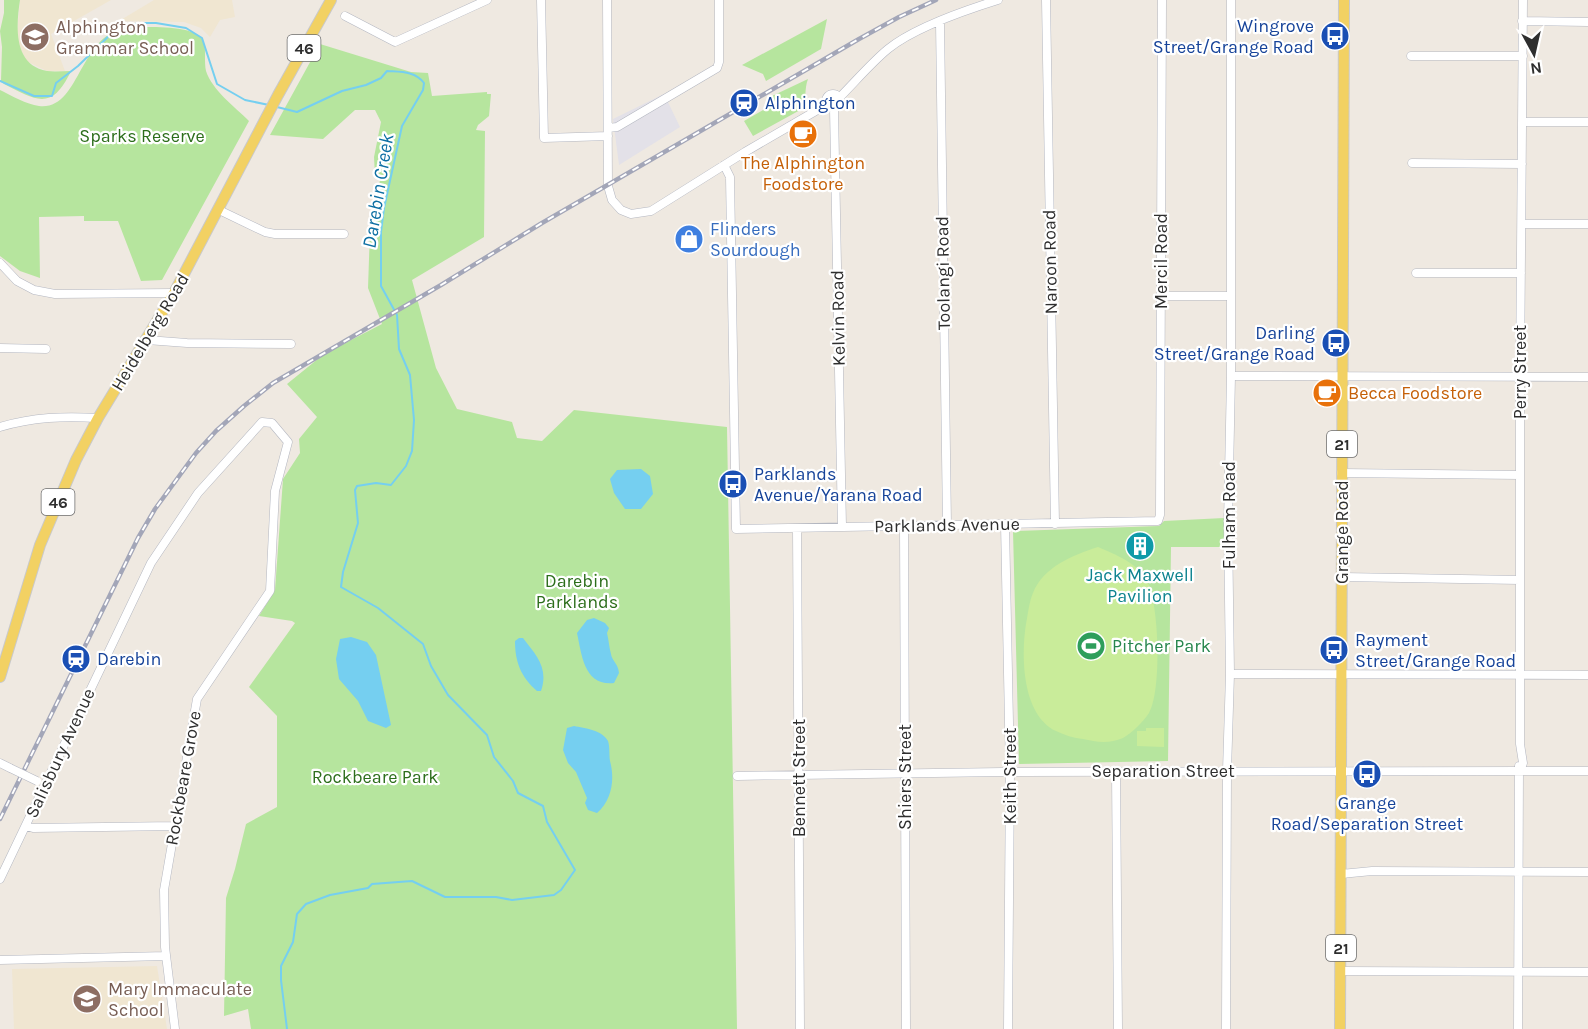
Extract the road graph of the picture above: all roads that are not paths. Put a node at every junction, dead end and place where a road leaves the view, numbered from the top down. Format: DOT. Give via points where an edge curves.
graph roads {
  1 [pos="331,0"];
  2 [pos="487,0"];
  3 [pos="541,0"];
  4 [pos="607,0"];
  5 [pos="719,0"];
  6 [pos="998,0"];
  7 [pos="1046,0"];
  8 [pos="1162,0"];
  9 [pos="1231,0"];
  10 [pos="1344,0"];
  11 [pos="1523,0"];
  12 [pos="345,16"];
  13 [pos="1522,21"];
  14 [pos="940,22"];
  15 [pos="1588,22"];
  16 [pos="1411,56"];
  17 [pos="1523,56"];
  18 [pos="839,98"];
  19 [pos="830,107"];
  20 [pos="1522,122"];
  21 [pos="1588,122"];
  22 [pos="608,132"];
  23 [pos="1412,164"];
  24 [pos="1522,164"];
  25 [pos="724,165"];
  26 [pos="219,210"];
  27 [pos="1522,224"];
  28 [pos="1588,224"];
  29 [pos="344,234"];
  30 [pos="0,263"];
  31 [pos="1416,273"];
  32 [pos="1521,273"];
  33 [pos="174,293"];
  34 [pos="1161,296"];
  35 [pos="1230,296"];
  36 [pos="147,340"];
  37 [pos="291,344"];
  38 [pos="0,348"];
  39 [pos="46,349"];
  40 [pos="1231,376"];
  41 [pos="1342,376"];
  42 [pos="1588,377"];
  43 [pos="1520,378"];
  44 [pos="98,418"];
  45 [pos="262,422"];
  46 [pos="0,427"];
  47 [pos="1341,473"];
  48 [pos="1520,476"];
  49 [pos="1158,521"];
  50 [pos="1005,524"];
  51 [pos="1055,524"];
  52 [pos="947,525"];
  53 [pos="904,526"];
  54 [pos="842,527"];
  55 [pos="797,528"];
  56 [pos="1342,577"];
  57 [pos="1520,580"];
  58 [pos="5,644"];
  59 [pos="1230,674"];
  60 [pos="1342,674"];
  61 [pos="1520,675"];
  62 [pos="1588,675"];
  63 [pos="0,677"];
  64 [pos="0,763"];
  65 [pos="1116,771"];
  66 [pos="1227,771"];
  67 [pos="1342,771"];
  68 [pos="1520,771"];
  69 [pos="1588,771"];
  70 [pos="1010,772"];
  71 [pos="904,773"];
  72 [pos="799,774"];
  73 [pos="737,776"];
  74 [pos="41,783"];
  75 [pos="26,826"];
  76 [pos="175,826"];
  77 [pos="1341,871"];
  78 [pos="1519,872"];
  79 [pos="1588,872"];
  80 [pos="0,879"];
  81 [pos="166,956"];
  82 [pos="0,960"];
  83 [pos="1341,971"];
  84 [pos="1518,972"];
  85 [pos="1588,972"];
  86 [pos="175,1029"];
  87 [pos="800,1029"];
  88 [pos="906,1029"];
  89 [pos="1008,1029"];
  90 [pos="1118,1029"];
  91 [pos="1226,1029"];
  92 [pos="1340,1029"];
  93 [pos="1518,1029"];
  1 -- 26 [label="main road, Heidelberg Road / 46"];
  2 -- 12 [label="street" via="395,42"];
  3 -- 22 [label="street" via="544,138"];
  4 -- 22 [label="street"];
  5 -- 22 [label="street" via="717,68"];
  6 -- 14 [label="street"];
  7 -- 51 [label="street, Naroon Road"];
  8 -- 34 [label="street, Mercil Road"];
  9 -- 35 [label="street, Fulham Road"];
  10 -- 41 [label="main road, Grange Road / 21"];
  11 -- 13 [label="street, Perry Street"];
  13 -- 15 [label="street"];
  13 -- 17 [label="street, Perry Street"];
  14 -- 18 [label="street" via="888,48"];
  14 -- 52 [label="street, Toolangi Road"];
  16 -- 17 [label="street"];
  17 -- 20 [label="street, Perry Street"];
  18 -- 19 [label="street" via="840,105"];
  18 -- 19 [label="street" via="834,94 826,98"];
  19 -- 25 [label="street"];
  19 -- 54 [label="street, Kelvin Road"];
  20 -- 21 [label="street"];
  20 -- 24 [label="street, Perry Street"];
  22 -- 25 [label="street" via="608,186 612,200 628,213 651,211"];
  23 -- 24 [label="street"];
  24 -- 27 [label="street, Perry Street"];
  25 -- 55 [label="street, Parklands Avenue" via="730,177 736,529"];
  26 -- 29 [label="street" via="275,234"];
  26 -- 33 [label="main road, Heidelberg Road / 46"];
  27 -- 28 [label="street"];
  27 -- 32 [label="street, Perry Street"];
  30 -- 33 [label="street" via="25,286 55,294"];
  31 -- 32 [label="street"];
  32 -- 43 [label="street, Perry Street"];
  33 -- 36 [label="main road, Heidelberg Road / 46"];
  34 -- 35 [label="street"];
  34 -- 49 [label="street, Mercil Road"];
  35 -- 40 [label="street, Fulham Road"];
  36 -- 37 [label="street"];
  36 -- 44 [label="main road, Heidelberg Road / 46"];
  38 -- 39 [label="street"];
  40 -- 41 [label="street"];
  40 -- 59 [label="street, Fulham Road"];
  41 -- 43 [label="street"];
  41 -- 47 [label="main road, Grange Road / 21"];
  42 -- 43 [label="street"];
  43 -- 48 [label="street, Perry Street"];
  44 -- 46 [label="street" via="38,418"];
  44 -- 58 [label="main road, Heidelberg Road / 46" via="40,544"];
  45 -- 74 [label="street, Salisbury Avenue" via="198,493 151,563"];
  45 -- 76 [label="street, Rockbeare Grove" via="272,423 288,442 275,491 270,591 197,699"];
  47 -- 48 [label="street"];
  47 -- 56 [label="main road, Grange Road / 21"];
  48 -- 57 [label="street, Perry Street"];
  49 -- 51 [label="street, Parklands Avenue"];
  50 -- 51 [label="street, Parklands Avenue"];
  50 -- 52 [label="street, Parklands Avenue"];
  50 -- 70 [label="street, Keith Street"];
  52 -- 53 [label="street, Parklands Avenue"];
  53 -- 54 [label="street, Parklands Avenue"];
  53 -- 71 [label="street, Shiers Street"];
  54 -- 55 [label="street, Parklands Avenue"];
  55 -- 72 [label="street, Bennett Street"];
  56 -- 57 [label="street"];
  56 -- 60 [label="main road, Grange Road / 21"];
  57 -- 61 [label="street, Perry Street"];
  58 -- 63 [label="main road, Heidelberg Road / 46"];
  59 -- 60 [label="street"];
  59 -- 66 [label="street, Fulham Road"];
  60 -- 61 [label="street"];
  60 -- 67 [label="main road, Grange Road / 21"];
  61 -- 62 [label="street"];
  61 -- 68 [label="street, Perry Street"];
  64 -- 74 [label="street, bridge"];
  65 -- 66 [label="street, Separation Street"];
  65 -- 70 [label="street, Separation Street"];
  65 -- 90 [label="street"];
  66 -- 67 [label="street, Separation Street"];
  66 -- 91 [label="street, Fulham Road"];
  67 -- 68 [label="street, Separation Street"];
  67 -- 77 [label="main road, Grange Road / 21"];
  68 -- 69 [label="street, Separation Street"];
  68 -- 78 [label="street, Perry Street"];
  70 -- 71 [label="street, Separation Street"];
  70 -- 89 [label="street, Keith Street"];
  71 -- 72 [label="street, Separation Street"];
  71 -- 88 [label="street, Shiers Street"];
  72 -- 73 [label="street, Separation Street"];
  72 -- 87 [label="street, Bennett Street"];
  74 -- 75 [label="street, Salisbury Avenue"];
  75 -- 76 [label="street"];
  75 -- 80 [label="street, Salisbury Avenue"];
  76 -- 81 [label="street, Rockbeare Grove" via="164,890"];
  77 -- 78 [label="street"];
  77 -- 83 [label="main road, Grange Road / 21"];
  78 -- 79 [label="street"];
  78 -- 84 [label="street, Perry Street"];
  81 -- 82 [label="street"];
  81 -- 86 [label="street, Rockbeare Grove"];
  83 -- 84 [label="street"];
  83 -- 92 [label="main road, Grange Road / 21"];
  84 -- 85 [label="street"];
  84 -- 93 [label="street, Perry Street"];
}
